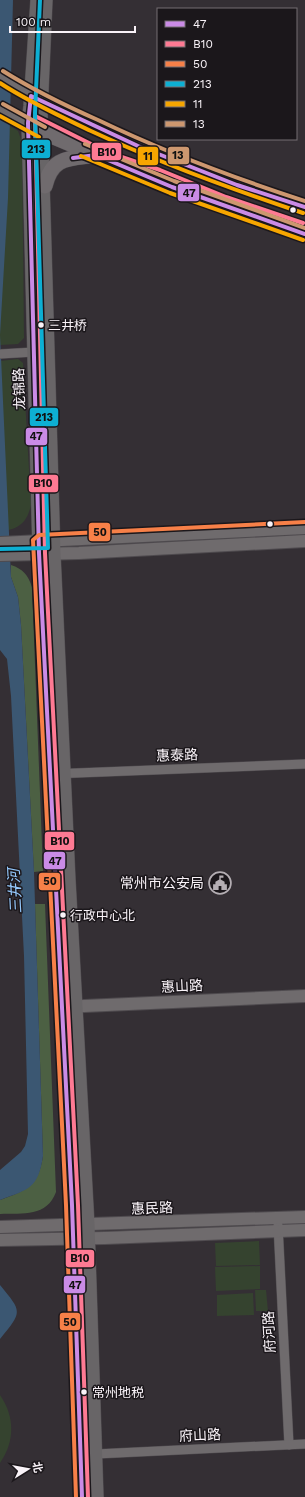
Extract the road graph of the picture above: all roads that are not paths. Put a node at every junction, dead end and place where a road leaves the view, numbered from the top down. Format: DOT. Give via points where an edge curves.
graph roads {
  1 [pos="37,0"];
  2 [pos="46,0"];
  3 [pos="6,80"];
  4 [pos="36,98"];
  5 [pos="7,112"];
  6 [pos="28,123"];
  7 [pos="42,132"];
  8 [pos="89,153"];
  9 [pos="45,186"];
  10 [pos="305,207"];
  11 [pos="305,234"];
  12 [pos="34,352"];
  13 [pos="4,354"];
  14 [pos="305,528"];
  15 [pos="305,541"];
  16 [pos="0,543"];
  17 [pos="39,547"];
  18 [pos="54,547"];
  19 [pos="13,548"];
  20 [pos="0,555"];
  21 [pos="305,764"];
  22 [pos="57,774"];
  23 [pos="305,996"];
  24 [pos="62,1007"];
  25 [pos="75,1007"];
  26 [pos="305,1216"];
  27 [pos="278,1218"];
  28 [pos="73,1224"];
  29 [pos="88,1225"];
  30 [pos="0,1227"];
  31 [pos="305,1230"];
  32 [pos="279,1231"];
  33 [pos="73,1238"];
  34 [pos="88,1238"];
  35 [pos="0,1240"];
  36 [pos="305,1444"];
  37 [pos="289,1445"];
  38 [pos="96,1454"];
  39 [pos="82,1497"];
  40 [pos="97,1497"];
  1 -- 4 [label="main road, 龙锦路"];
  2 -- 4 [label="main road, 龙锦路"];
  3 -- 4 [label="main road"];
  4 -- 6 [label="main road, 龙锦路"];
  4 -- 7 [label="main road, 龙锦路"];
  4 -- 10 [label="main road" via="138,146 237,185"];
  5 -- 6 [label="main road"];
  6 -- 7 [label="main road"];
  6 -- 12 [label="main road, 龙锦路"];
  7 -- 8 [label="main road"];
  7 -- 9 [label="main road, 龙锦路"];
  8 -- 9 [label="main road" via="59,161 52,167"];
  8 -- 11 [label="main road" via="172,187"];
  9 -- 18 [label="main road, 龙锦路"];
  12 -- 13 [label="street"];
  12 -- 17 [label="main road, 龙锦路"];
  14 -- 18 [label="street"];
  15 -- 18 [label="street"];
  16 -- 19 [label="street"];
  17 -- 18 [label="street"];
  17 -- 19 [label="street"];
  17 -- 22 [label="main road, 龙锦路"];
  18 -- 22 [label="main road, 龙锦路"];
  19 -- 20 [label="street"];
  21 -- 22 [label="street, 惠泰路"];
  22 -- 24 [label="main road, 龙锦路"];
  22 -- 25 [label="main road, 龙锦路"];
  23 -- 25 [label="street, 惠山路"];
  24 -- 25 [label="street, 惠山路"];
  24 -- 28 [label="main road, 龙锦路"];
  25 -- 29 [label="main road, 龙锦路"];
  26 -- 27 [label="street, 惠民路"];
  27 -- 29 [label="street, 惠民路"];
  27 -- 32 [label="street, 府河路"];
  28 -- 29 [label="street, 惠民路"];
  28 -- 30 [label="street, 惠民路"];
  28 -- 33 [label="main road, 龙锦路"];
  29 -- 34 [label="main road, 龙锦路"];
  31 -- 32 [label="street, 惠民路"];
  32 -- 34 [label="street, 惠民路"];
  32 -- 37 [label="street, 府河路"];
  33 -- 34 [label="street, 惠民路"];
  33 -- 35 [label="street, 惠民路"];
  33 -- 39 [label="main road, 龙锦路"];
  34 -- 38 [label="main road, 龙锦路"];
  36 -- 37 [label="street, 府山路"];
  37 -- 38 [label="street, 府山路"];
  38 -- 40 [label="main road, 龙锦路"];
}
